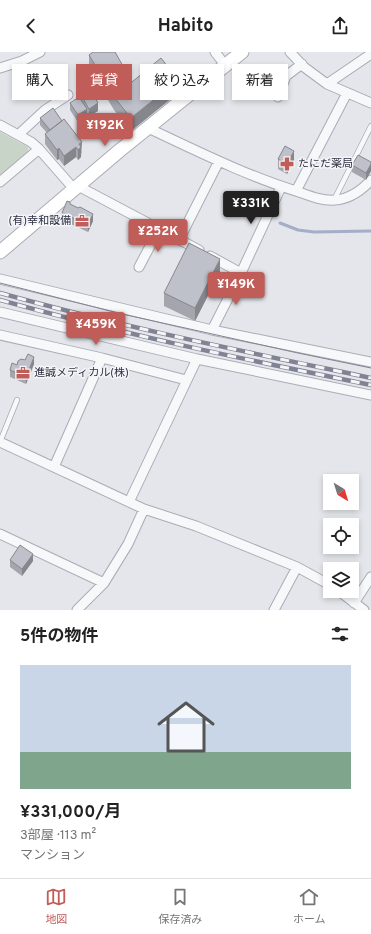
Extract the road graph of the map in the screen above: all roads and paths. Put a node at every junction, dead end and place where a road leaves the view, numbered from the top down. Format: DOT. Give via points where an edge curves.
graph roads {
  1 [pos="40,52"];
  2 [pos="215,52"];
  3 [pos="242,52"];
  4 [pos="290,52"];
  5 [pos="371,54"];
  6 [pos="302,64"];
  7 [pos="225,65"];
  8 [pos="0,68"];
  9 [pos="288,74"];
  10 [pos="327,84"];
  11 [pos="347,93"];
  12 [pos="60,100"];
  13 [pos="371,103"];
  14 [pos="0,125"];
  15 [pos="371,126"];
  16 [pos="148,128"];
  17 [pos="18,135"];
  18 [pos="39,149"];
  19 [pos="219,161"];
  20 [pos="371,180"];
  21 [pos="0,182"];
  22 [pos="281,187"];
  23 [pos="76,188"];
  24 [pos="296,191"];
  25 [pos="334,200"];
  26 [pos="158,229"];
  27 [pos="179,240"];
  28 [pos="0,252"];
  29 [pos="139,267"];
  30 [pos="241,273"];
  31 [pos="0,279"];
  32 [pos="0,312"];
  33 [pos="212,330"];
  34 [pos="0,334"];
  35 [pos="102,358"];
  36 [pos="197,359"];
  37 [pos="371,362"];
  38 [pos="186,380"];
  39 [pos="371,395"];
  40 [pos="18,400"];
  41 [pos="1,445"];
  42 [pos="54,467"];
  43 [pos="129,502"];
  44 [pos="144,510"];
  45 [pos="1,536"];
  46 [pos="296,567"];
  47 [pos="371,577"];
  48 [pos="323,581"];
  49 [pos="104,582"];
  50 [pos="347,598"];
  51 [pos="354,603"];
  52 [pos="77,610"];
  53 [pos="274,610"];
  54 [pos="364,610"];
  1 -- 8 [label="street"];
  2 -- 7 [label="street"];
  3 -- 7 [label="street"];
  4 -- 6 [label="street"];
  5 -- 10 [label="street"];
  6 -- 9 [label="street"];
  6 -- 10 [label="street"];
  7 -- 16 [label="street"];
  10 -- 11 [label="street"];
  11 -- 13 [label="street"];
  11 -- 24 [label="street"];
  12 -- 17 [label="street" via="45,110"];
  14 -- 17 [label="street"];
  15 -- 25 [label="lane"];
  16 -- 19 [label="street"];
  16 -- 23 [label="street"];
  17 -- 18 [label="street"];
  18 -- 21 [label="street"];
  18 -- 23 [label="street"];
  19 -- 22 [label="street"];
  19 -- 27 [label="street"];
  20 -- 25 [label="street" via="350,197"];
  22 -- 24 [label="street"];
  22 -- 30 [label="street"];
  23 -- 26 [label="street"];
  23 -- 28 [label="street"];
  24 -- 25 [label="street"];
  26 -- 27 [label="street"];
  26 -- 29 [label="street"];
  27 -- 30 [label="street"];
  30 -- 33 [label="street"];
  31 -- 33 [label="street"];
  32 -- 36 [label="street"];
  33 -- 37 [label="street"];
  34 -- 35 [label="street"];
  35 -- 38 [label="street"];
  35 -- 42 [label="street"];
  36 -- 38 [label="street"];
  36 -- 39 [label="street"];
  38 -- 43 [label="street"];
  40 -- 41 [label="lane"];
  41 -- 42 [label="street"];
  42 -- 43 [label="street"];
  43 -- 44 [label="street"];
  44 -- 46 [label="street" via="196,526"];
  44 -- 49 [label="street" via="128,544"];
  45 -- 49 [label="street"];
  46 -- 48 [label="street"];
  46 -- 53 [label="street"];
  47 -- 51 [label="street"];
  49 -- 52 [label="street"];
  50 -- 51 [label="street"];
  51 -- 54 [label="street"];
}
